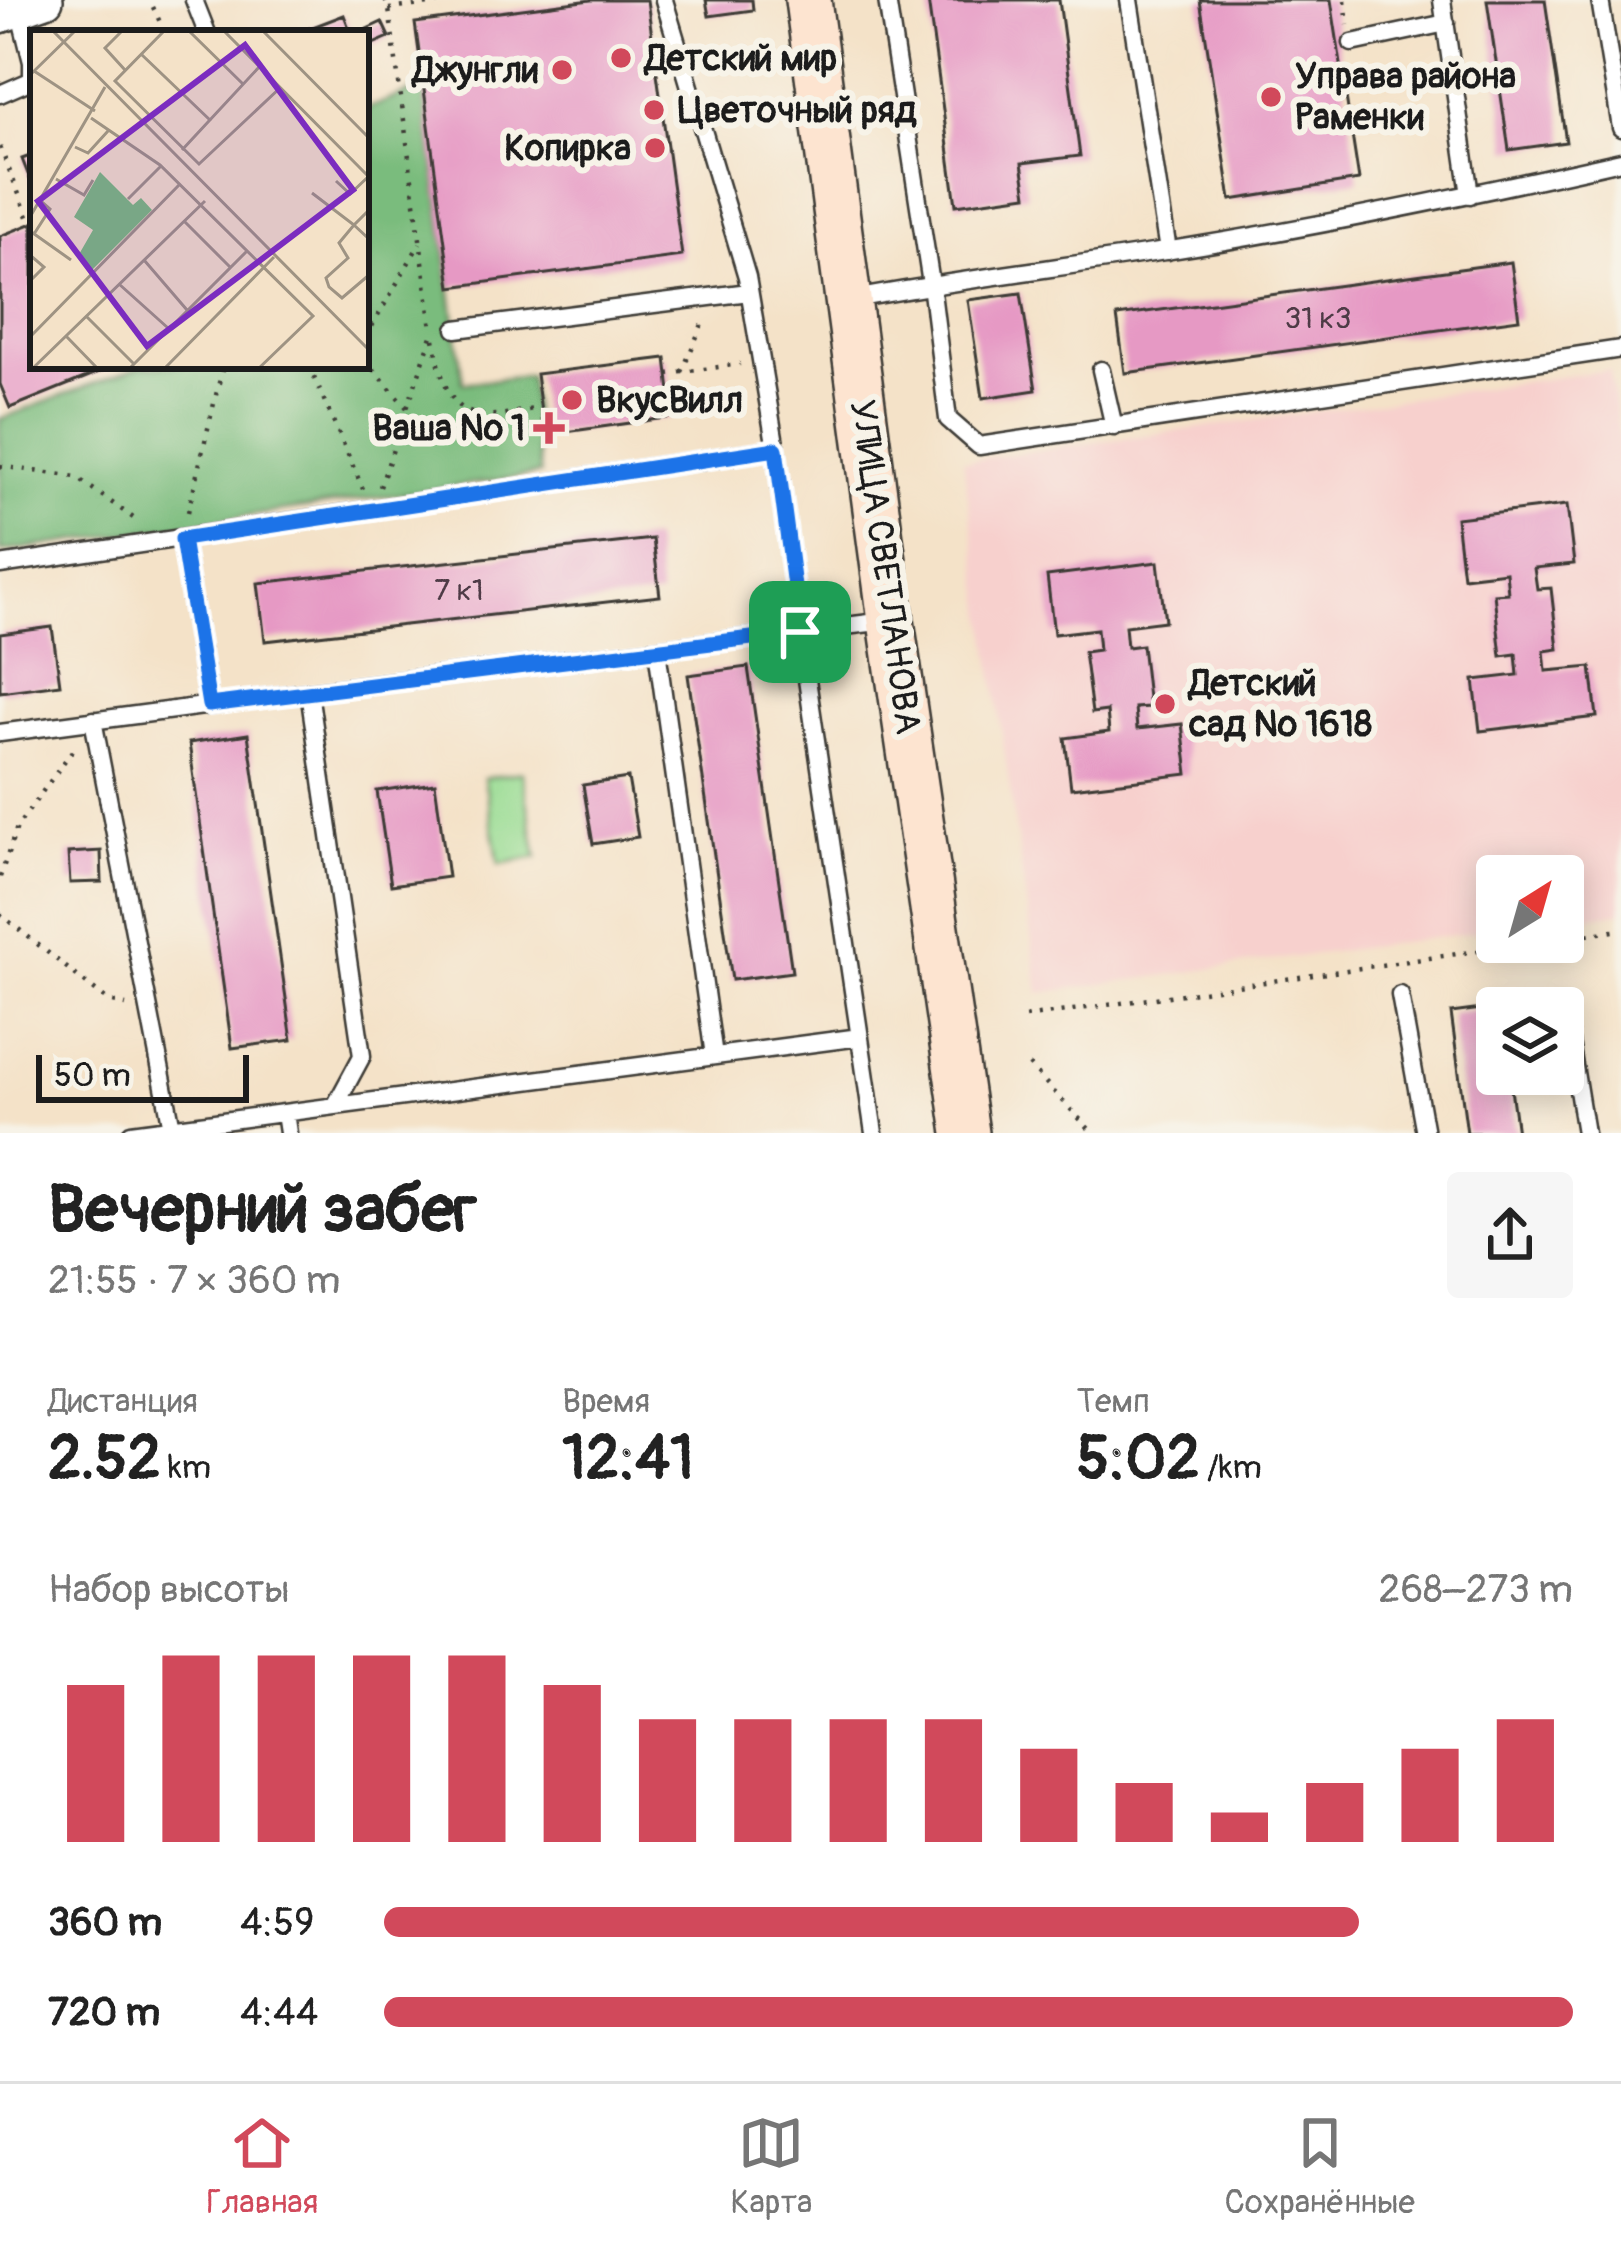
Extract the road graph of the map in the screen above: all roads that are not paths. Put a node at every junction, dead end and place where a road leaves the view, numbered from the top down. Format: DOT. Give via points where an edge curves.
graph roads {
  1 [pos="194,0"];
  2 [pos="664,0"];
  3 [pos="808,0"];
  4 [pos="887,0"];
  5 [pos="1129,0"];
  6 [pos="1442,0"];
  7 [pos="1600,0"];
  8 [pos="22,9"];
  9 [pos="1446,23"];
  10 [pos="206,30"];
  11 [pos="1352,43"];
  12 [pos="30,51"];
  13 [pos="30,81"];
  14 [pos="0,94"];
  15 [pos="1621,128"];
  16 [pos="1621,161"];
  17 [pos="1470,195"];
  18 [pos="1168,251"];
  19 [pos="931,284"];
  20 [pos="749,292"];
  21 [pos="848,300"];
  22 [pos="457,328"];
  23 [pos="1621,349"];
  24 [pos="1101,370"];
  25 [pos="1114,427"];
  26 [pos="776,449"];
  27 [pos="174,541"];
  28 [pos="0,565"];
  29 [pos="891,621"];
  30 [pos="800,632"];
  31 [pos="657,650"];
  32 [pos="309,692"];
  33 [pos="209,705"];
  34 [pos="94,720"];
  35 [pos="0,733"];
  36 [pos="1400,994"];
  37 [pos="860,1037"];
  38 [pos="714,1056"];
  39 [pos="1579,1095"];
  40 [pos="334,1106"];
  41 [pos="285,1113"];
  42 [pos="172,1128"];
  43 [pos="131,1133"];
  44 [pos="288,1133"];
  45 [pos="874,1133"];
  46 [pos="966,1133"];
  47 [pos="1425,1133"];
  48 [pos="1585,1133"];
  1 -- 10 [label="lane"];
  2 -- 20 [label="lane"];
  3 -- 21 [label="street, УЛИЦА СВЕТЛАНОВА"];
  4 -- 19 [label="lane"];
  5 -- 18 [label="lane"];
  6 -- 9 [label="lane"];
  7 -- 15 [label="lane"];
  8 -- 12 [label="lane"];
  9 -- 11 [label="lane"];
  9 -- 17 [label="lane"];
  13 -- 14 [label="lane"];
  16 -- 17 [label="lane"];
  17 -- 18 [label="lane"];
  18 -- 19 [label="lane"];
  19 -- 21 [label="lane"];
  19 -- 25 [label="lane" via="948,419 980,446"];
  20 -- 22 [label="lane"];
  20 -- 26 [label="lane"];
  21 -- 29 [label="street, УЛИЦА СВЕТЛАНОВА"];
  23 -- 25 [label="lane"];
  24 -- 25 [label="lane"];
  26 -- 27 [label="lane"];
  26 -- 30 [label="lane"];
  27 -- 28 [label="lane"];
  27 -- 33 [label="lane"];
  29 -- 30 [label="lane"];
  29 -- 46 [label="street, УЛИЦА СВЕТЛАНОВА"];
  30 -- 31 [label="lane"];
  30 -- 37 [label="lane"];
  31 -- 32 [label="lane"];
  31 -- 38 [label="lane"];
  32 -- 33 [label="lane"];
  32 -- 40 [label="lane" via="362,1056"];
  33 -- 34 [label="lane"];
  34 -- 35 [label="lane"];
  34 -- 42 [label="lane"];
  36 -- 47 [label="lane"];
  37 -- 38 [label="lane"];
  37 -- 45 [label="lane"];
  38 -- 40 [label="lane"];
  39 -- 48 [label="lane"];
  40 -- 41 [label="lane"];
  41 -- 42 [label="lane"];
  41 -- 44 [label="lane"];
  42 -- 43 [label="lane"];
}
